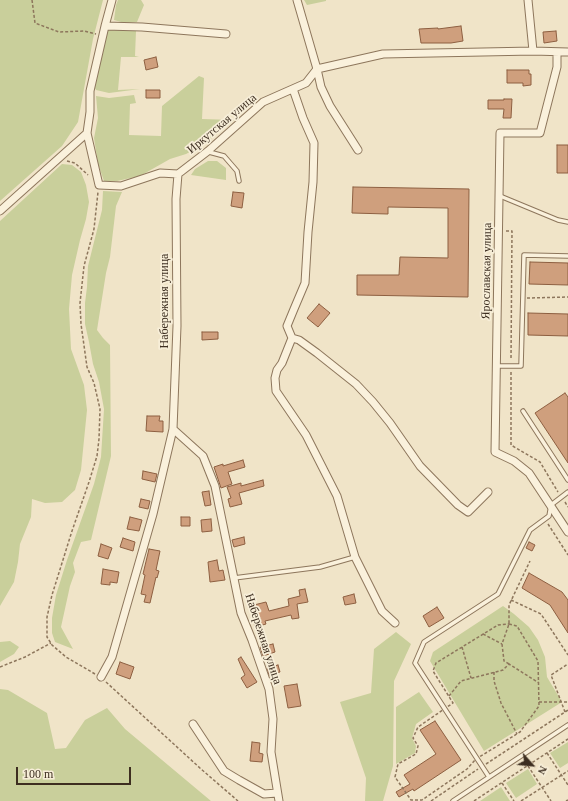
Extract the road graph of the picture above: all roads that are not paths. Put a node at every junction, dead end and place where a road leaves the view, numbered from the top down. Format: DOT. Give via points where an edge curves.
graph roads {
  1 [pos="112,0"];
  2 [pos="297,0"];
  3 [pos="528,0"];
  4 [pos="105,26"];
  5 [pos="226,34"];
  6 [pos="533,51"];
  7 [pos="556,52"];
  8 [pos="568,52"];
  9 [pos="317,69"];
  10 [pos="294,89"];
  11 [pos="87,133"];
  12 [pos="358,150"];
  13 [pos="208,151"];
  14 [pos="178,174"];
  15 [pos="239,181"];
  16 [pos="499,195"];
  17 [pos="0,211"];
  18 [pos="568,222"];
  19 [pos="568,256"];
  20 [pos="292,338"];
  21 [pos="496,366"];
  22 [pos="523,411"];
  23 [pos="173,429"];
  24 [pos="568,480"];
  25 [pos="488,492"];
  26 [pos="568,492"];
  27 [pos="551,505"];
  28 [pos="568,532"];
  29 [pos="354,557"];
  30 [pos="234,578"];
  31 [pos="395,623"];
  32 [pos="101,677"];
  33 [pos="193,724"];
  34 [pos="568,724"];
  35 [pos="489,777"];
  36 [pos="277,793"];
  37 [pos="279,801"];
  38 [pos="453,801"];
  1 -- 4 [label="street"];
  2 -- 9 [label="street"];
  3 -- 6 [label="street"];
  4 -- 5 [label="street"];
  4 -- 11 [label="street" via="90,91"];
  6 -- 7 [label="street"];
  6 -- 9 [label="street" via="383,54"];
  7 -- 8 [label="street"];
  7 -- 16 [label="street, Ярославская улица" via="557,67 540,133 500,133"];
  9 -- 10 [label="street, Иркутская улица" via="306,83"];
  9 -- 12 [label="street" via="321,87 330,106"];
  10 -- 13 [label="street, Иркутская улица" via="263,102"];
  10 -- 20 [label="street" via="302,118 314,143 305,283 287,326"];
  11 -- 14 [label="street" via="99,186 121,186 160,174"];
  11 -- 17 [label="street"];
  13 -- 14 [label="street, Иркутская улица"];
  13 -- 15 [label="lane" via="224,156 237,171"];
  14 -- 23 [label="street, Набережная улица"];
  16 -- 18 [label="lane"];
  16 -- 21 [label="street, Ярославская улица"];
  19 -- 21 [label="lane" via="524,255 521,366"];
  20 -- 25 [label="street" via="299,340 356,384 390,423 420,466 458,505 468,512"];
  20 -- 29 [label="street" via="277,370 276,391 306,435 337,496"];
  21 -- 27 [label="street, Ярославская улица" via="495,452 514,461 529,473"];
  22 -- 24 [label="lane"];
  23 -- 30 [label="street, Набережная улица" via="203,456 215,486"];
  23 -- 32 [label="street, Набережная улица" via="112,657"];
  26 -- 27 [label="lane"];
  27 -- 28 [label="street"];
  27 -- 35 [label="lane" via="549,516 530,530 498,594 424,642 415,663"];
  29 -- 30 [label="lane" via="320,567"];
  29 -- 31 [label="street" via="382,611"];
  30 -- 36 [label="street, Набережная улица" via="241,612 269,689 273,719 271,752"];
  33 -- 36 [label="street" via="224,771 264,794"];
  34 -- 35 [label="lane"];
  35 -- 38 [label="lane"];
  36 -- 37 [label="street, Набережная улица"];
}
